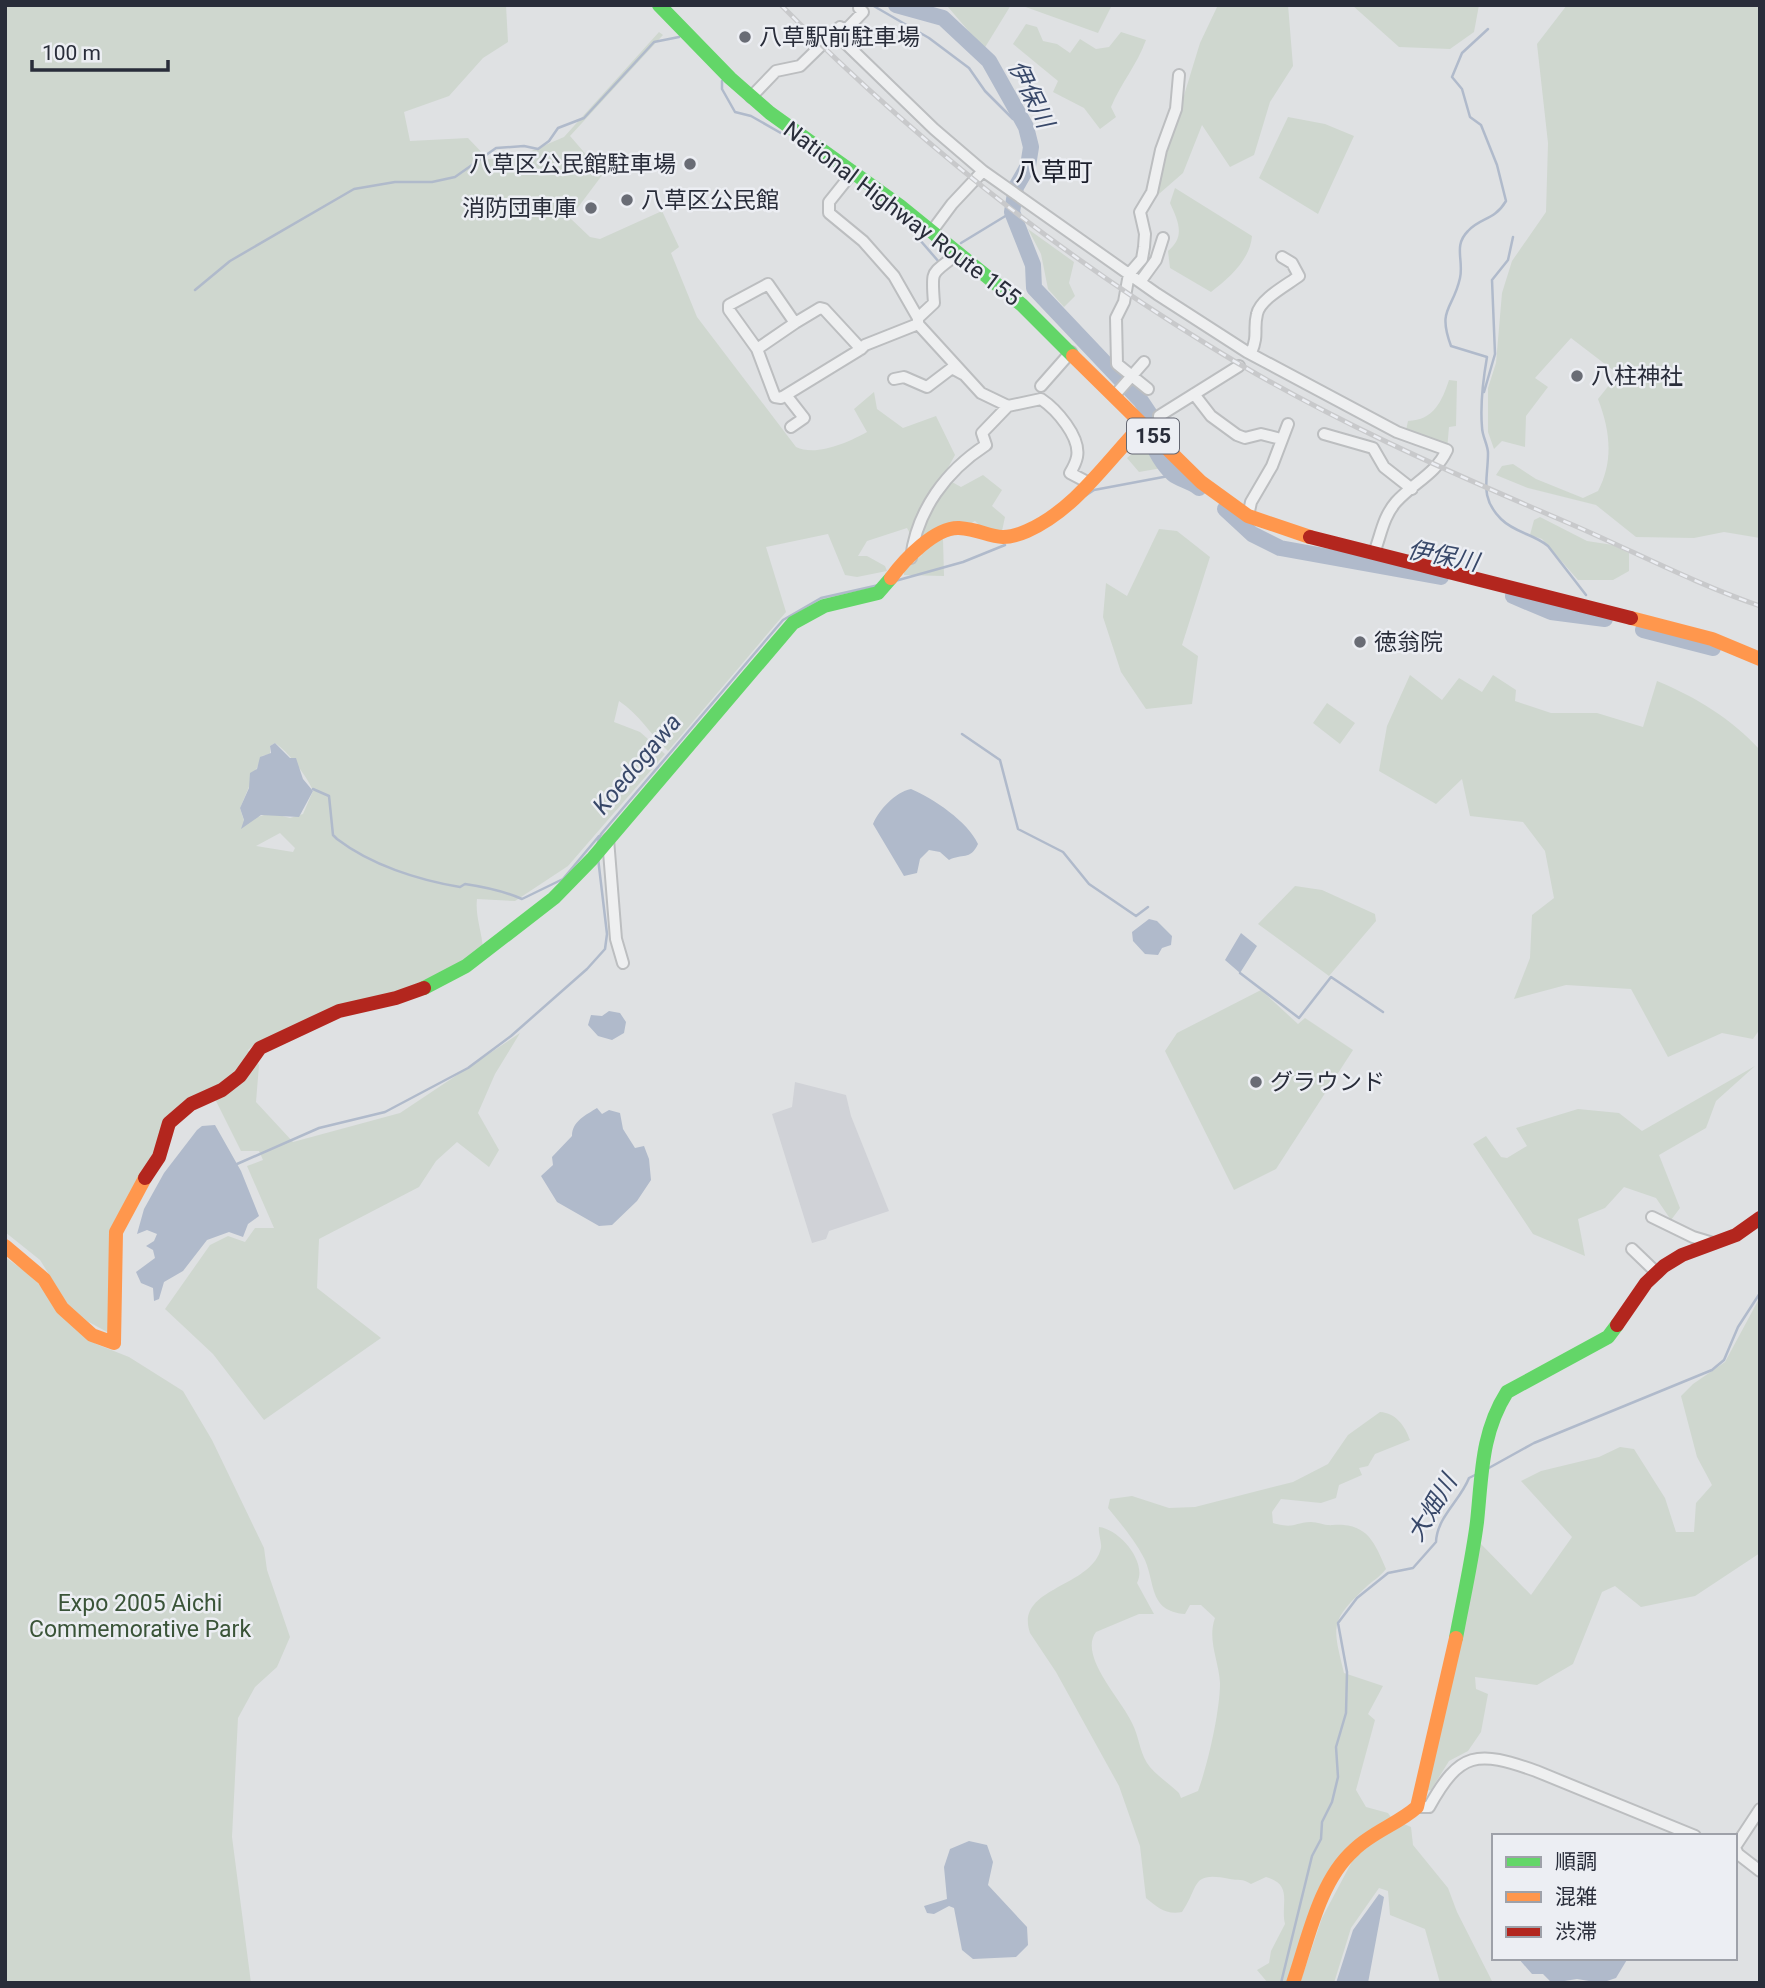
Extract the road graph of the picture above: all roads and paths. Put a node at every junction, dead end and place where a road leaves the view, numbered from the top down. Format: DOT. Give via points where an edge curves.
graph roads {
  1 [pos="659,5"];
  2 [pos="1179,75"];
  3 [pos="751,97"];
  4 [pos="983,171"];
  5 [pos="849,177"];
  6 [pos="932,231"];
  7 [pos="1163,238"];
  8 [pos="958,253"];
  9 [pos="1282,257"];
  10 [pos="1129,274"];
  11 [pos="1140,282"];
  12 [pos="918,321"];
  13 [pos="795,323"];
  14 [pos="757,349"];
  15 [pos="861,349"];
  16 [pos="1072,352"];
  17 [pos="1251,353"];
  18 [pos="1144,362"];
  19 [pos="1239,366"];
  20 [pos="965,376"];
  21 [pos="894,379"];
  22 [pos="1123,385"];
  23 [pos="1041,386"];
  24 [pos="1148,389"];
  25 [pos="1194,394"];
  26 [pos="786,395"];
  27 [pos="1008,406"];
  28 [pos="1288,424"];
  29 [pos="1142,425"];
  30 [pos="791,427"];
  31 [pos="1324,434"];
  32 [pos="1281,439"];
  33 [pos="1162,446"];
  34 [pos="1089,483"];
  35 [pos="1412,489"];
  36 [pos="1248,516"];
  37 [pos="1374,553"];
  38 [pos="911,558"];
  39 [pos="1760,659"];
  40 [pos="606,842"];
  41 [pos="623,963"];
  42 [pos="1652,1217"];
  43 [pos="1760,1218"];
  44 [pos="1716,1244"];
  45 [pos="5,1246"];
  46 [pos="1632,1250"];
  47 [pos="1657,1273"];
  48 [pos="1417,1807"];
  49 [pos="1760,1808"];
  50 [pos="1690,1834"];
  51 [pos="1737,1844"];
  52 [pos="1737,1852"];
  53 [pos="1760,1871"];
  54 [pos="1293,1983"];
  1 -- 3 [label="main road, National Highway Route 155 / 155"];
  2 -- 10 [label="street" via="1176,110 1152,192 1140,212 1145,234 1142,259"];
  3 -- 4 [label="street" via="776,71 800,66 859,8 863,12 839,37"];
  3 -- 5 [label="main road, National Highway Route 155 / 155"];
  4 -- 6 [label="street"];
  4 -- 10 [label="street"];
  5 -- 6 [label="main road, National Highway Route 155 / 155"];
  5 -- 12 [label="street" via="829,202 829,213 863,241 894,276"];
  6 -- 8 [label="main road, National Highway Route 155 / 155"];
  7 -- 11 [label="street" via="1156,260"];
  8 -- 12 [label="street" via="935,270 934,303"];
  8 -- 16 [label="main road, National Highway Route 155 / 155"];
  9 -- 17 [label="street" via="1299,276 1261,307"];
  10 -- 11 [label="street"];
  10 -- 22 [label="street" via="1116,318 1116,360"];
  11 -- 17 [label="street"];
  12 -- 15 [label="street"];
  12 -- 20 [label="street"];
  13 -- 14 [label="street"];
  13 -- 14 [label="street" via="768,284 729,305"];
  13 -- 15 [label="street" via="824,309"];
  14 -- 26 [label="street" via="775,397"];
  15 -- 26 [label="street"];
  16 -- 22 [label="main road, National Highway Route 155 / 155"];
  16 -- 23 [label="street"];
  17 -- 35 [label="street" via="1397,432 1447,450 1435,470"];
  18 -- 22 [label="street"];
  19 -- 25 [label="street"];
  20 -- 21 [label="street" via="952,368 927,387 904,377"];
  20 -- 27 [label="street" via="981,393"];
  22 -- 24 [label="street" via="1142,382"];
  22 -- 29 [label="main road, National Highway Route 155 / 155"];
  25 -- 32 [label="street" via="1212,416 1237,435"];
  25 -- 33 [label="street" via="1159,416"];
  26 -- 30 [label="street" via="804,418"];
  27 -- 34 [label="street" via="1041,399 1048,404 1076,445 1070,473"];
  27 -- 38 [label="street" via="982,433 986,445 956,467 931,501"];
  28 -- 32 [label="street"];
  29 -- 33 [label="main road, National Highway Route 155 / 155"];
  29 -- 34 [label="main road"];
  31 -- 35 [label="street" via="1373,448 1384,467"];
  32 -- 36 [label="street"];
  33 -- 36 [label="main road, National Highway Route 155 / 155"];
  34 -- 38 [label="main road" via="1068,504 1022,533 991,538 954,527"];
  35 -- 37 [label="street" via="1389,512"];
  36 -- 37 [label="main road, National Highway Route 155 / 155"];
  37 -- 39 [label="main road, National Highway Route 155 / 155" via="1641,619 1712,639"];
  38 -- 40 [label="main road" via="890,582 824,606 793,623"];
  40 -- 41 [label="street" via="616,939"];
  40 -- 45 [label="main road" via="554,898 452,975 422,990 339,1010 269,1042 240,1076 169,1122 159,1157 116,1232 114,1343 92,1335 62,1308 44,1279"];
  42 -- 44 [label="street"];
  43 -- 44 [label="main road"];
  44 -- 47 [label="main road" via="1682,1255"];
  46 -- 47 [label="street"];
  47 -- 48 [label="main road" via="1608,1337 1507,1392 1495,1407 1487,1434 1475,1537"];
  48 -- 50 [label="street" via="1429,1807 1455,1767 1488,1759 1536,1771"];
  48 -- 54 [label="main road" via="1352,1850 1343,1861"];
  49 -- 51 [label="street"];
  52 -- 53 [label="street"];
}
